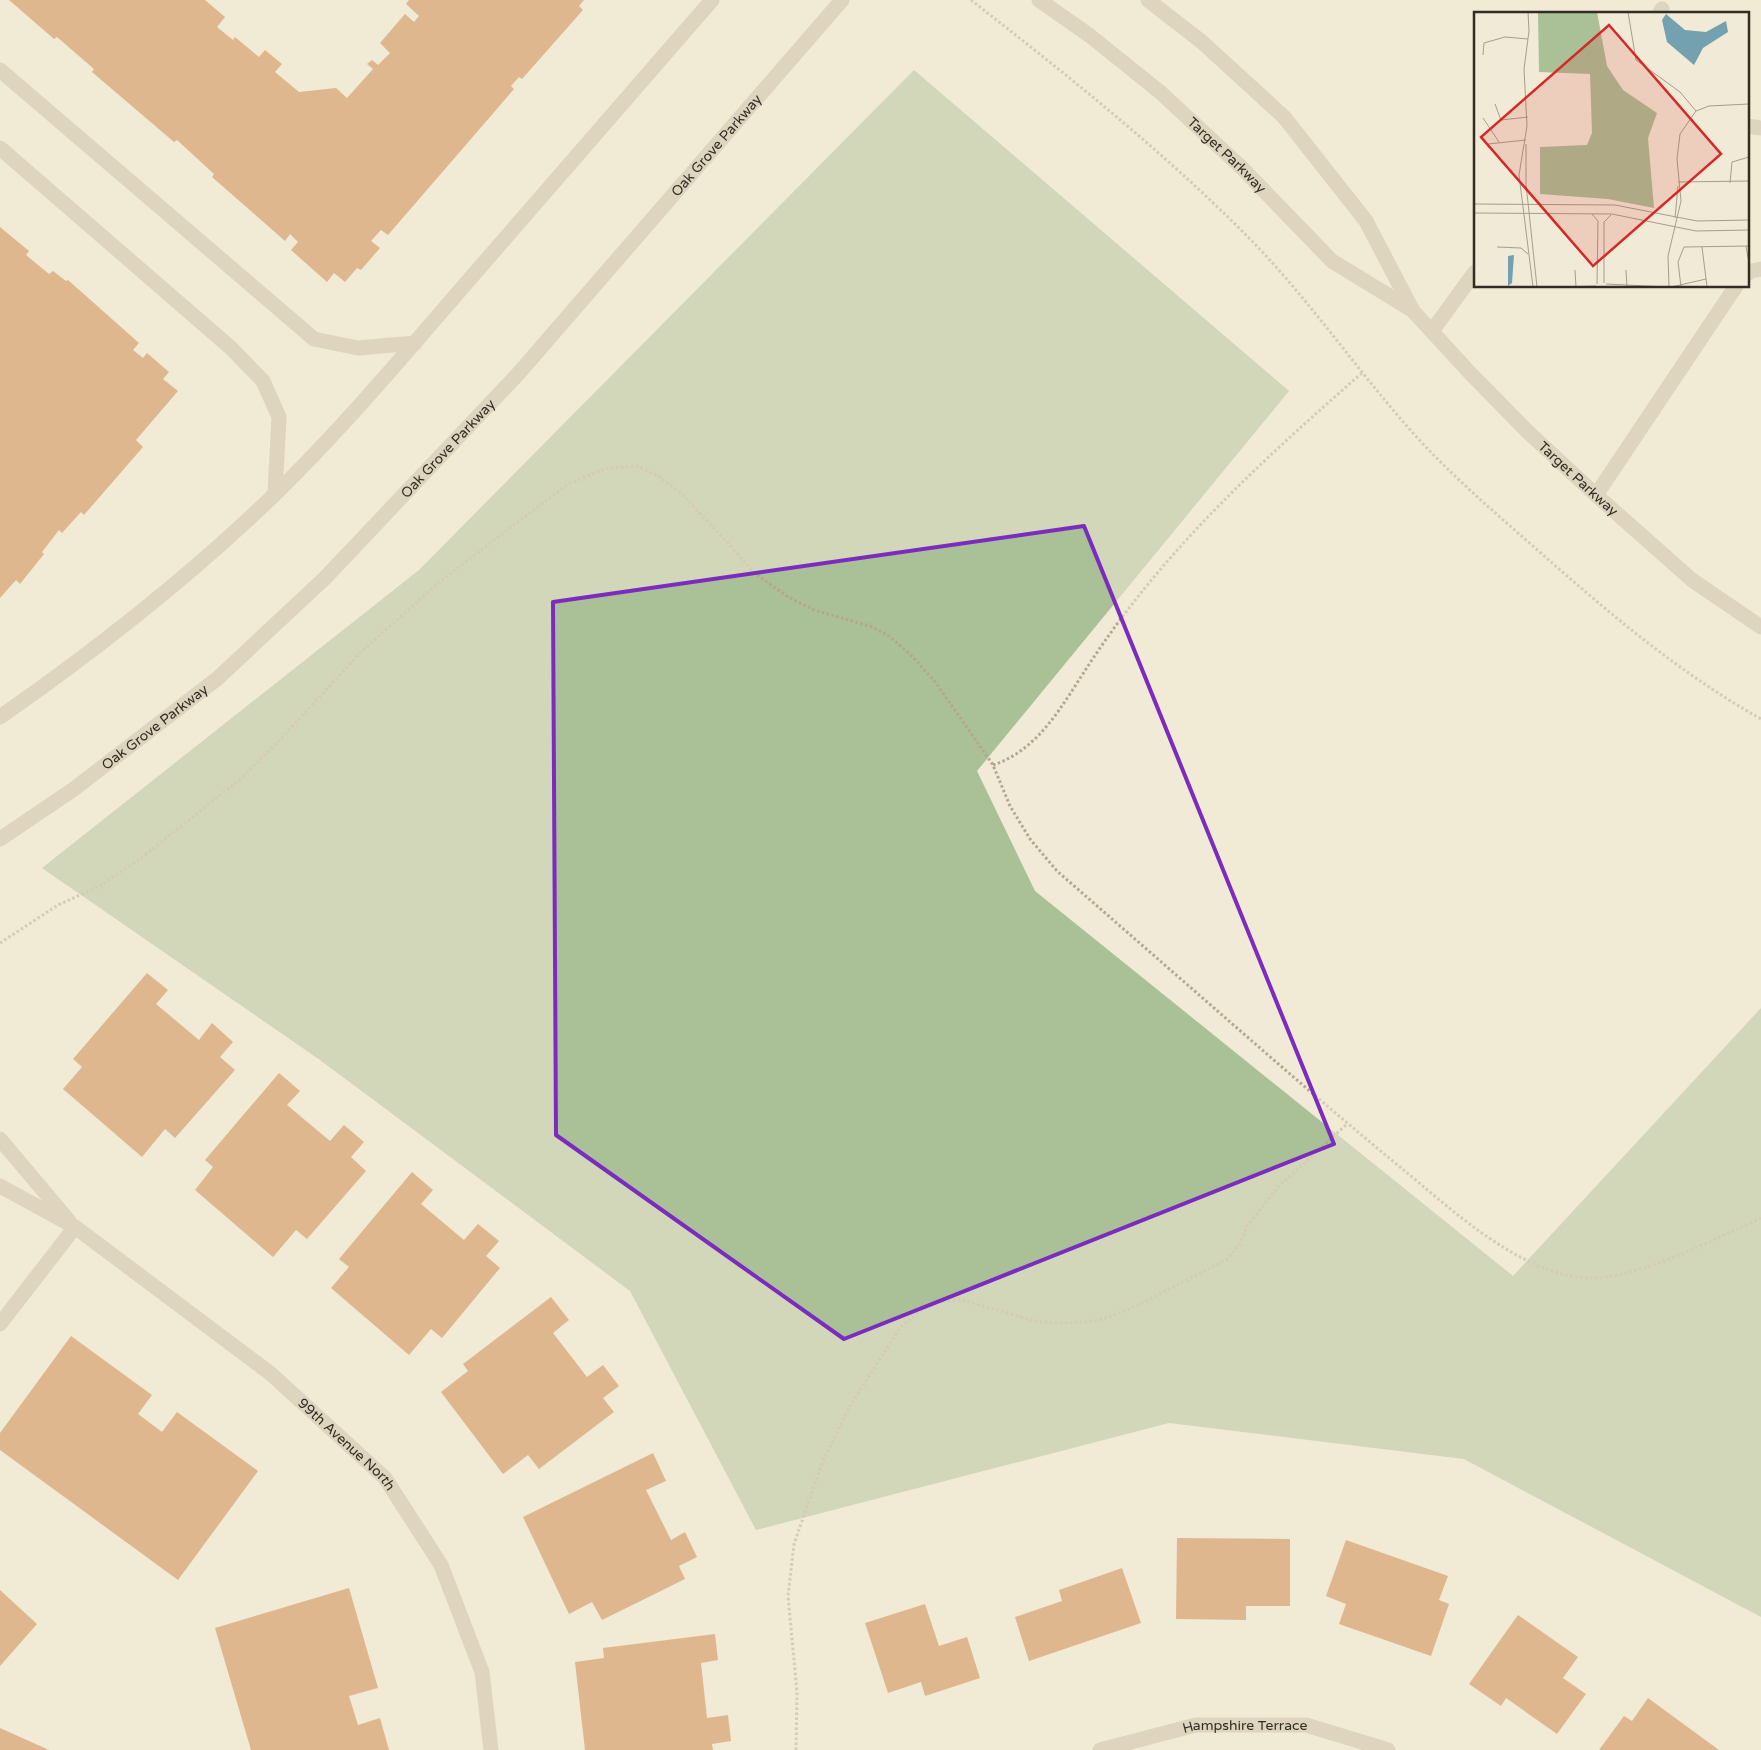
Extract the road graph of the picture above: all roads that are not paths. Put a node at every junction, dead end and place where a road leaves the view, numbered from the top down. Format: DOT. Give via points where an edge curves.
graph roads {
  1 [pos="712,0"];
  2 [pos="842,0"];
  3 [pos="1039,0"];
  4 [pos="1148,0"];
  5 [pos="0,70"];
  6 [pos="1748,126"];
  7 [pos="1761,128"];
  8 [pos="0,148"];
  9 [pos="1761,269"];
  10 [pos="1474,273"];
  11 [pos="1748,273"];
  12 [pos="1735,288"];
  13 [pos="1413,311"];
  14 [pos="1432,331"];
  15 [pos="415,343"];
  16 [pos="275,493"];
  17 [pos="1596,496"];
  18 [pos="1761,627"];
  19 [pos="0,717"];
  20 [pos="0,839"];
  21 [pos="0,1139"];
  22 [pos="0,1186"];
  23 [pos="75,1228"];
  24 [pos="0,1324"];
  25 [pos="491,1750"];
  26 [pos="1100,1750"];
  27 [pos="1388,1750"];
  1 -- 15 [label="street"];
  2 -- 20 [label="street, Oak Grove Parkway" via="518,374 325,578 218,678 74,789"];
  3 -- 13 [label="street, Target Parkway" via="1160,92 1241,167 1332,261"];
  4 -- 13 [label="street, Target Parkway" via="1202,42 1284,117 1366,221"];
  5 -- 15 [label="street" via="314,340 358,348"];
  6 -- 7 [label="street"];
  8 -- 16 [label="street" via="231,348 263,381 279,417"];
  9 -- 11 [label="street"];
  10 -- 14 [label="street"];
  12 -- 17 [label="street"];
  13 -- 14 [label="street, Target Parkway"];
  14 -- 17 [label="street, Target Parkway" via="1528,432"];
  15 -- 16 [label="street"];
  16 -- 19 [label="street" via="151,603 75,664"];
  17 -- 18 [label="street, Target Parkway" via="1692,580"];
  21 -- 23 [label="street, 99th Avenue North"];
  22 -- 23 [label="street, 99th Avenue North"];
  23 -- 24 [label="street"];
  23 -- 25 [label="street, 99th Avenue North" via="270,1373 385,1478 441,1565 482,1672"];
  26 -- 27 [label="street, Hampshire Terrace" via="1196,1725 1306,1725"];
}
